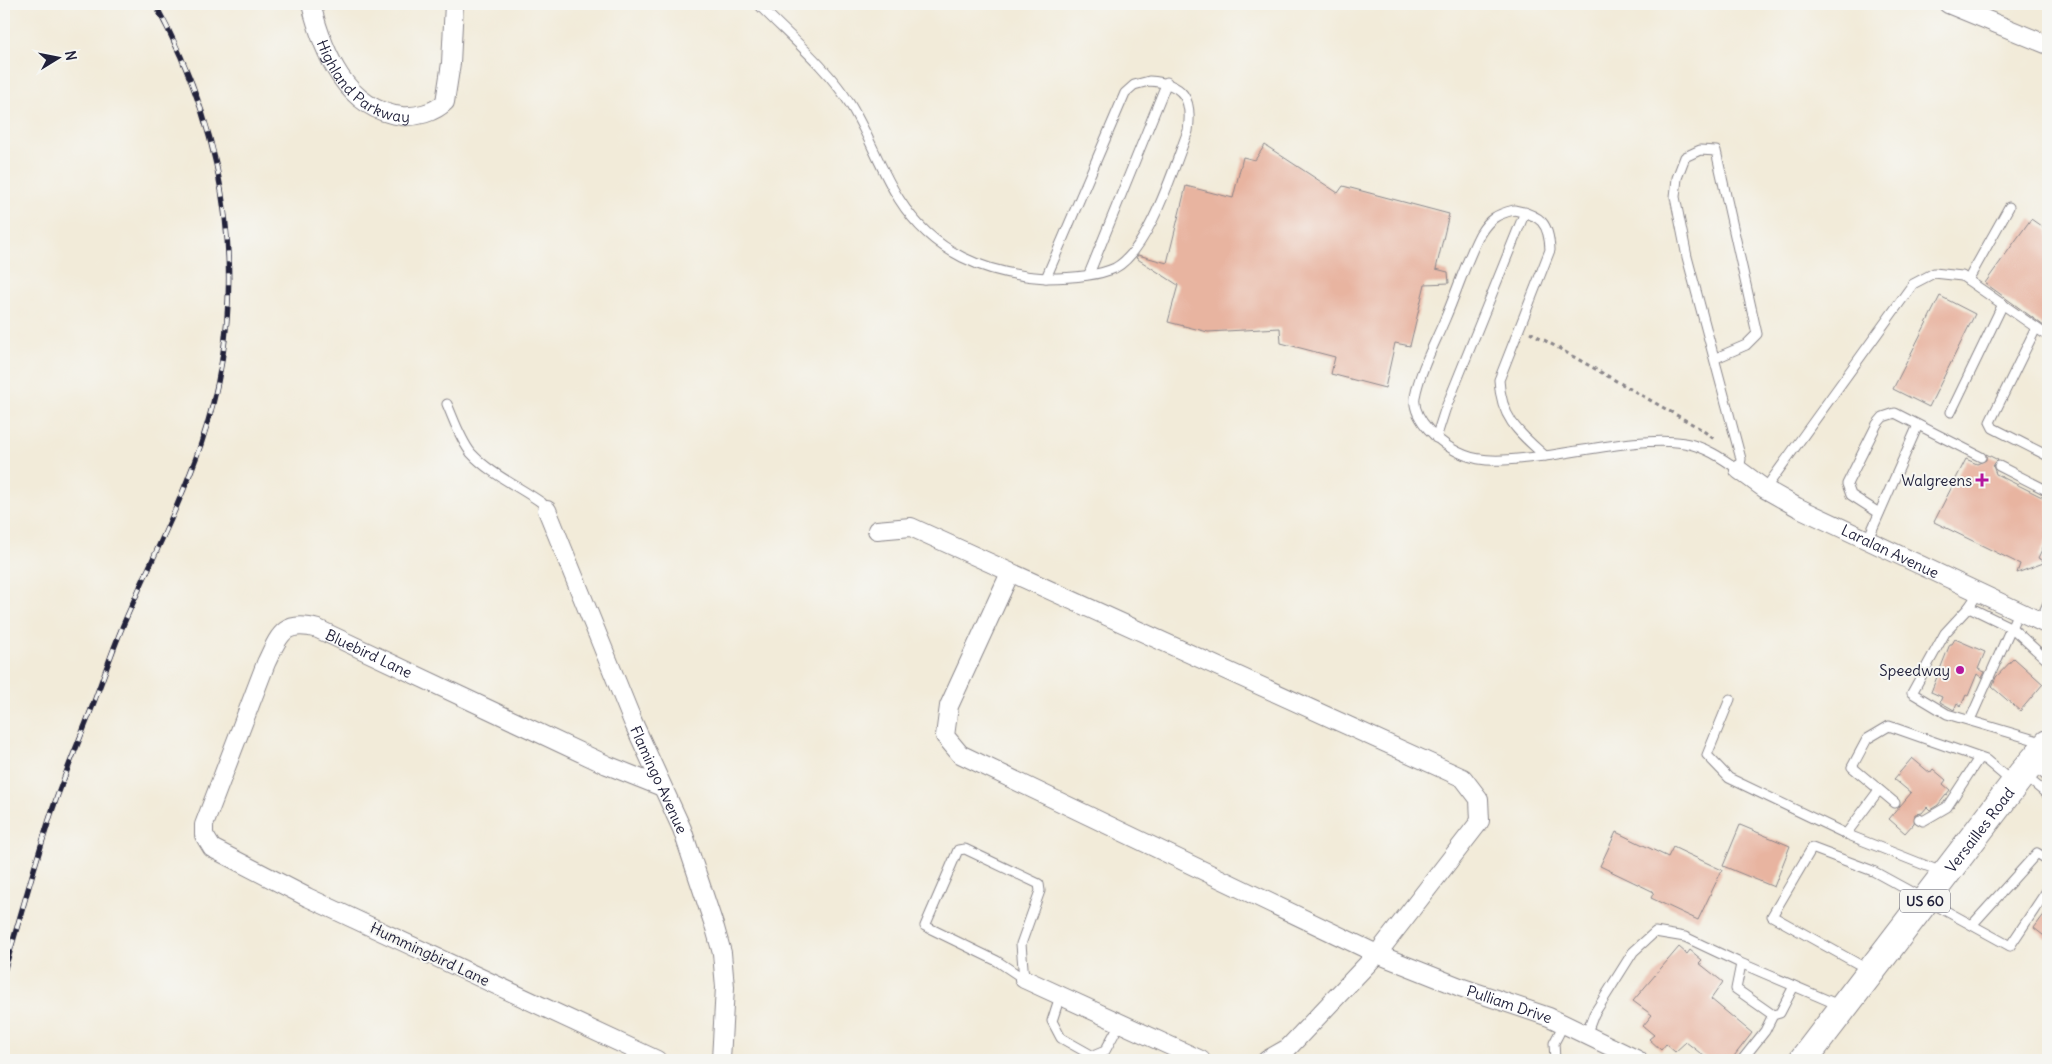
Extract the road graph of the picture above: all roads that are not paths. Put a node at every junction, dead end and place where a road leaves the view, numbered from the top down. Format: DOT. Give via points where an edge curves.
graph roads {
  1 [pos="311,4"];
  2 [pos="454,4"];
  3 [pos="758,4"];
  4 [pos="1948,4"];
  5 [pos="2048,45"];
  6 [pos="1167,82"];
  7 [pos="2008,208"];
  8 [pos="1525,212"];
  9 [pos="1088,274"];
  10 [pos="1046,278"];
  11 [pos="1968,280"];
  12 [pos="2003,304"];
  13 [pos="2036,328"];
  14 [pos="2048,336"];
  15 [pos="1716,358"];
  16 [pos="447,404"];
  17 [pos="1951,412"];
  18 [pos="1918,425"];
  19 [pos="1436,438"];
  20 [pos="1545,456"];
  21 [pos="2048,456"];
  22 [pos="1981,457"];
  23 [pos="1740,464"];
  24 [pos="1999,466"];
  25 [pos="1765,489"];
  26 [pos="2048,491"];
  27 [pos="547,510"];
  28 [pos="1879,513"];
  29 [pos="877,530"];
  30 [pos="1868,539"];
  31 [pos="1010,573"];
  32 [pos="1979,592"];
  33 [pos="2048,603"];
  34 [pos="1969,607"];
  35 [pos="2019,610"];
  36 [pos="2044,623"];
  37 [pos="2012,628"];
  38 [pos="2048,661"];
  39 [pos="1730,699"];
  40 [pos="1970,720"];
  41 [pos="1979,758"];
  42 [pos="2035,764"];
  43 [pos="662,787"];
  44 [pos="1879,790"];
  45 [pos="2048,796"];
  46 [pos="1895,803"];
  47 [pos="1919,819"];
  48 [pos="1846,834"];
  49 [pos="207,842"];
  50 [pos="2048,860"];
  51 [pos="1945,873"];
  52 [pos="2048,889"];
  53 [pos="1925,900"];
  54 [pos="1972,925"];
  55 [pos="1377,954"];
  56 [pos="1741,964"];
  57 [pos="1871,971"];
  58 [pos="1024,979"];
  59 [pos="1794,986"];
  60 [pos="1060,996"];
  61 [pos="1843,1007"];
  62 [pos="1773,1015"];
  63 [pos="1120,1023"];
  64 [pos="1564,1024"];
  65 [pos="1586,1035"];
  66 [pos="657,1060"];
  67 [pos="720,1060"];
  68 [pos="1201,1060"];
  69 [pos="1267,1060"];
  70 [pos="1555,1060"];
  71 [pos="1638,1060"];
  72 [pos="1742,1060"];
  73 [pos="1803,1060"];
  1 -- 2 [label="street, Highland Parkway" via="331,62 351,91 378,110 407,116 421,115 445,102"];
  3 -- 10 [label="lane" via="833,80 850,104 898,198 931,238 948,251 991,269 1014,276"];
  4 -- 5 [label="street"];
  6 -- 9 [label="lane"];
  6 -- 9 [label="lane" via="1182,92 1191,115 1188,131 1152,220 1139,246 1124,262"];
  6 -- 10 [label="lane" via="1149,81 1134,85 1124,93"];
  7 -- 11 [label="lane"];
  8 -- 19 [label="lane"];
  8 -- 19 [label="lane" via="1502,212 1489,220 1472,248 1430,353 1415,397 1422,423"];
  8 -- 20 [label="lane" via="1545,223 1550,234 1550,250 1499,380 1500,396 1507,416"];
  9 -- 10 [label="lane"];
  11 -- 12 [label="lane"];
  11 -- 25 [label="lane" via="1962,276 1934,273 1913,284"];
  12 -- 13 [label="lane"];
  12 -- 17 [label="lane"];
  13 -- 14 [label="lane"];
  13 -- 21 [label="lane" via="1990,422 1993,428"];
  15 -- 15 [label="lane" via="1687,257 1675,197 1677,178 1685,157 1700,150 1716,151 1757,334 1746,345"];
  15 -- 23 [label="lane"];
  16 -- 27 [label="lane" via="471,453 542,503"];
  18 -- 22 [label="lane"];
  18 -- 28 [label="lane"];
  18 -- 28 [label="lane" via="1895,413 1883,417 1848,480 1851,495"];
  19 -- 20 [label="lane" via="1452,450 1473,458 1494,461"];
  20 -- 23 [label="lane" via="1642,442 1682,442"];
  23 -- 25 [label="street, Laralan Avenue"];
  24 -- 26 [label="lane"];
  25 -- 30 [label="street, Laralan Avenue"];
  27 -- 43 [label="street, Flamingo Avenue"];
  28 -- 30 [label="lane"];
  29 -- 31 [label="street" via="911,527"];
  30 -- 32 [label="street, Laralan Avenue"];
  31 -- 55 [label="street, Pulliam Drive" via="949,706 945,736 960,754"];
  31 -- 55 [label="street" via="1463,778 1479,799 1480,820"];
  32 -- 34 [label="lane"];
  32 -- 35 [label="street, Laralan Avenue"];
  33 -- 36 [label="lane"];
  34 -- 37 [label="lane"];
  34 -- 40 [label="lane" via="1945,633 1912,694 1947,714"];
  35 -- 36 [label="street, Laralan Avenue"];
  35 -- 37 [label="lane"];
  37 -- 38 [label="lane"];
  37 -- 40 [label="lane"];
  39 -- 48 [label="lane" via="1707,755 1729,778"];
  40 -- 42 [label="lane"];
  41 -- 42 [label="lane"];
  41 -- 44 [label="lane" via="1890,726 1867,739 1852,768"];
  41 -- 47 [label="lane" via="1947,807 1922,821"];
  42 -- 45 [label="lane"];
  42 -- 51 [label="highway, Versailles Road / US 60"];
  43 -- 49 [label="street, Bluebird Lane" via="607,765 304,625 284,630 266,663 204,826"];
  43 -- 67 [label="street, Flamingo Avenue" via="690,852 722,953 724,987"];
  44 -- 46 [label="lane"];
  44 -- 48 [label="lane"];
  48 -- 51 [label="lane"];
  49 -- 66 [label="street, Hummingbird Lane" via="212,848 307,897"];
  50 -- 54 [label="lane" via="2037,853"];
  51 -- 53 [label="highway, Versailles Road / US 60"];
  52 -- 54 [label="lane" via="2010,946"];
  53 -- 54 [label="lane"];
  53 -- 57 [label="highway, Versailles Road / US 60"];
  53 -- 57 [label="lane" via="1873,871 1812,848 1772,916"];
  55 -- 64 [label="street, Pulliam Drive"];
  55 -- 69 [label="street" via="1288,1048"];
  56 -- 59 [label="lane"];
  56 -- 62 [label="lane" via="1736,989"];
  56 -- 65 [label="lane" via="1685,937 1656,932 1633,952 1594,1014"];
  57 -- 61 [label="highway, Versailles Road / US 60"];
  58 -- 58 [label="lane" via="1021,944 1040,891 1039,884 965,849 958,850 925,926 997,961"];
  58 -- 60 [label="street"];
  59 -- 61 [label="lane"];
  59 -- 62 [label="lane" via="1780,1013"];
  60 -- 63 [label="street"];
  60 -- 63 [label="lane" via="1052,1021 1061,1038 1093,1056 1105,1051"];
  61 -- 73 [label="highway, Versailles Road / US 60"];
  62 -- 72 [label="lane"];
  63 -- 68 [label="street"];
  64 -- 65 [label="street, Pulliam Drive"];
  64 -- 70 [label="lane" via="1554,1043"];
  65 -- 71 [label="street, Pulliam Drive"];
}
